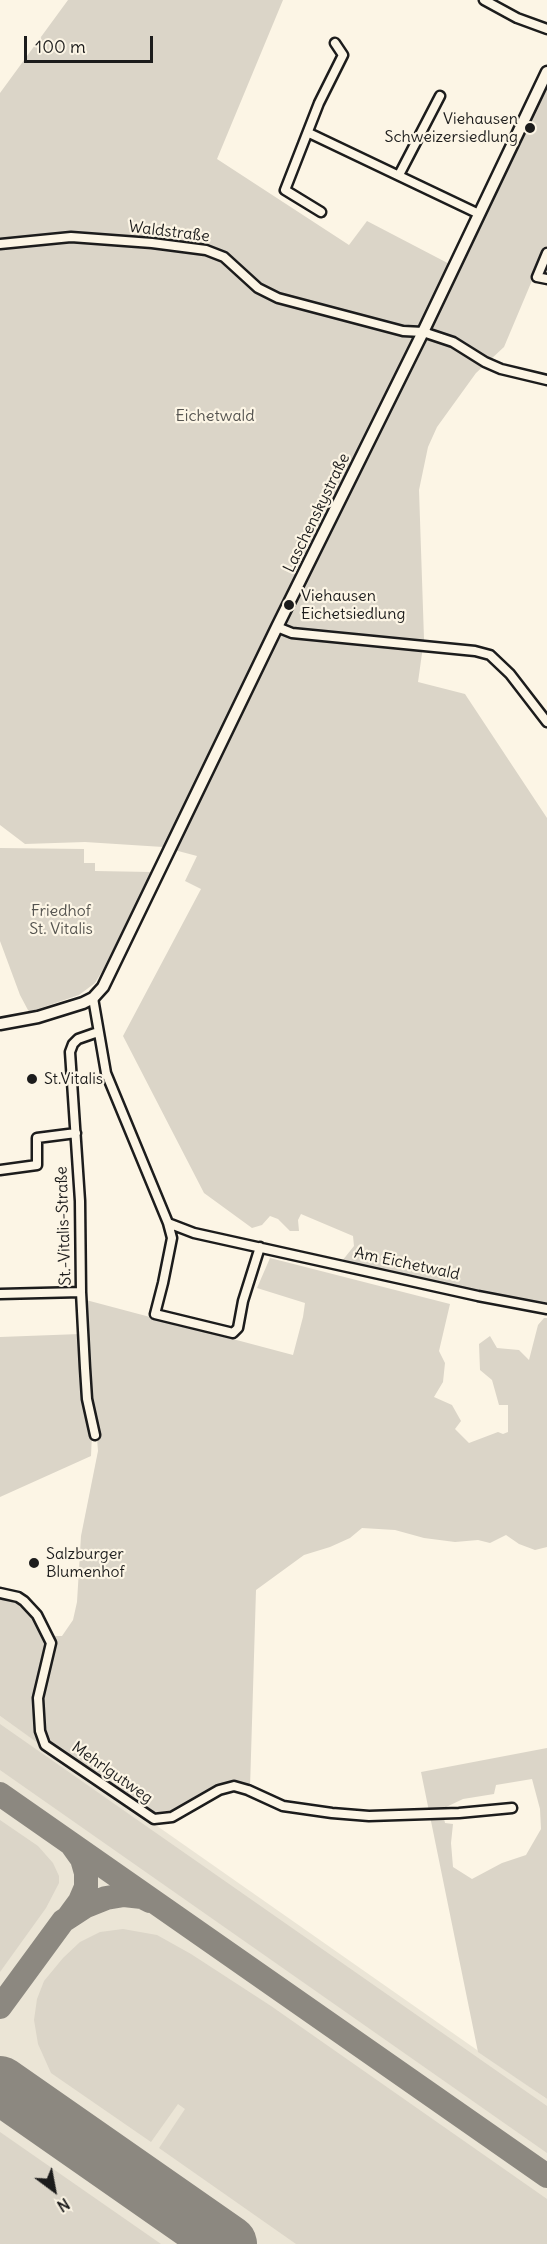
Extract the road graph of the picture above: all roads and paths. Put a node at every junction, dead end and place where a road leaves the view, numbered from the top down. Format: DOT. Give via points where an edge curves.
graph roads {
  1 [pos="484,0"];
  2 [pos="547,29"];
  3 [pos="335,43"];
  4 [pos="547,72"];
  5 [pos="440,96"];
  6 [pos="309,133"];
  7 [pos="399,175"];
  8 [pos="321,212"];
  9 [pos="479,214"];
  10 [pos="0,244"];
  11 [pos="547,253"];
  12 [pos="547,279"];
  13 [pos="423,332"];
  14 [pos="547,380"];
  15 [pos="277,627"];
  16 [pos="547,722"];
  17 [pos="93,998"];
  18 [pos="0,1024"];
  19 [pos="98,1032"];
  20 [pos="76,1133"];
  21 [pos="0,1170"];
  22 [pos="168,1223"];
  23 [pos="260,1247"];
  24 [pos="81,1292"];
  25 [pos="0,1294"];
  26 [pos="547,1309"];
  27 [pos="95,1435"];
  28 [pos="0,1593"];
  29 [pos="512,1808"];
  1 -- 2 [label="street"];
  3 -- 6 [label="street" via="343,55"];
  4 -- 9 [label="street, Laschenskystraße"];
  5 -- 7 [label="street"];
  6 -- 7 [label="street"];
  6 -- 8 [label="street" via="285,190"];
  7 -- 9 [label="street"];
  9 -- 13 [label="street, Laschenskystraße"];
  10 -- 13 [label="street, Waldstraße" via="70,237 206,250 224,257 258,288 278,298 403,331"];
  11 -- 12 [label="street" via="537,277"];
  13 -- 14 [label="street, Waldstraße" via="453,342 501,369"];
  13 -- 15 [label="street, Laschenskystraße"];
  15 -- 16 [label="street" via="292,633 490,655"];
  15 -- 17 [label="street, Laschenskystraße" via="111,973"];
  17 -- 18 [label="street" via="53,1013"];
  17 -- 19 [label="street"];
  19 -- 20 [label="street, St.-Vitalis-Straße" via="78,1039 71,1048"];
  19 -- 22 [label="street" via="106,1073"];
  20 -- 21 [label="street" via="36,1138 38,1165"];
  20 -- 24 [label="street, St.-Vitalis-Straße"];
  22 -- 23 [label="street, Am Eichetwald" via="194,1233"];
  22 -- 23 [label="street" via="172,1238 155,1314 233,1333 238,1328"];
  23 -- 26 [label="street, Am Eichetwald"];
  24 -- 25 [label="street"];
  24 -- 27 [label="street, St.-Vitalis-Straße" via="87,1398"];
  28 -- 29 [label="street, Mehrlgutweg" via="24,1601 37,1615 51,1642 38,1698 45,1745 154,1819 172,1817 219,1790 234,1786 283,1806 332,1814 459,1813"];
}
